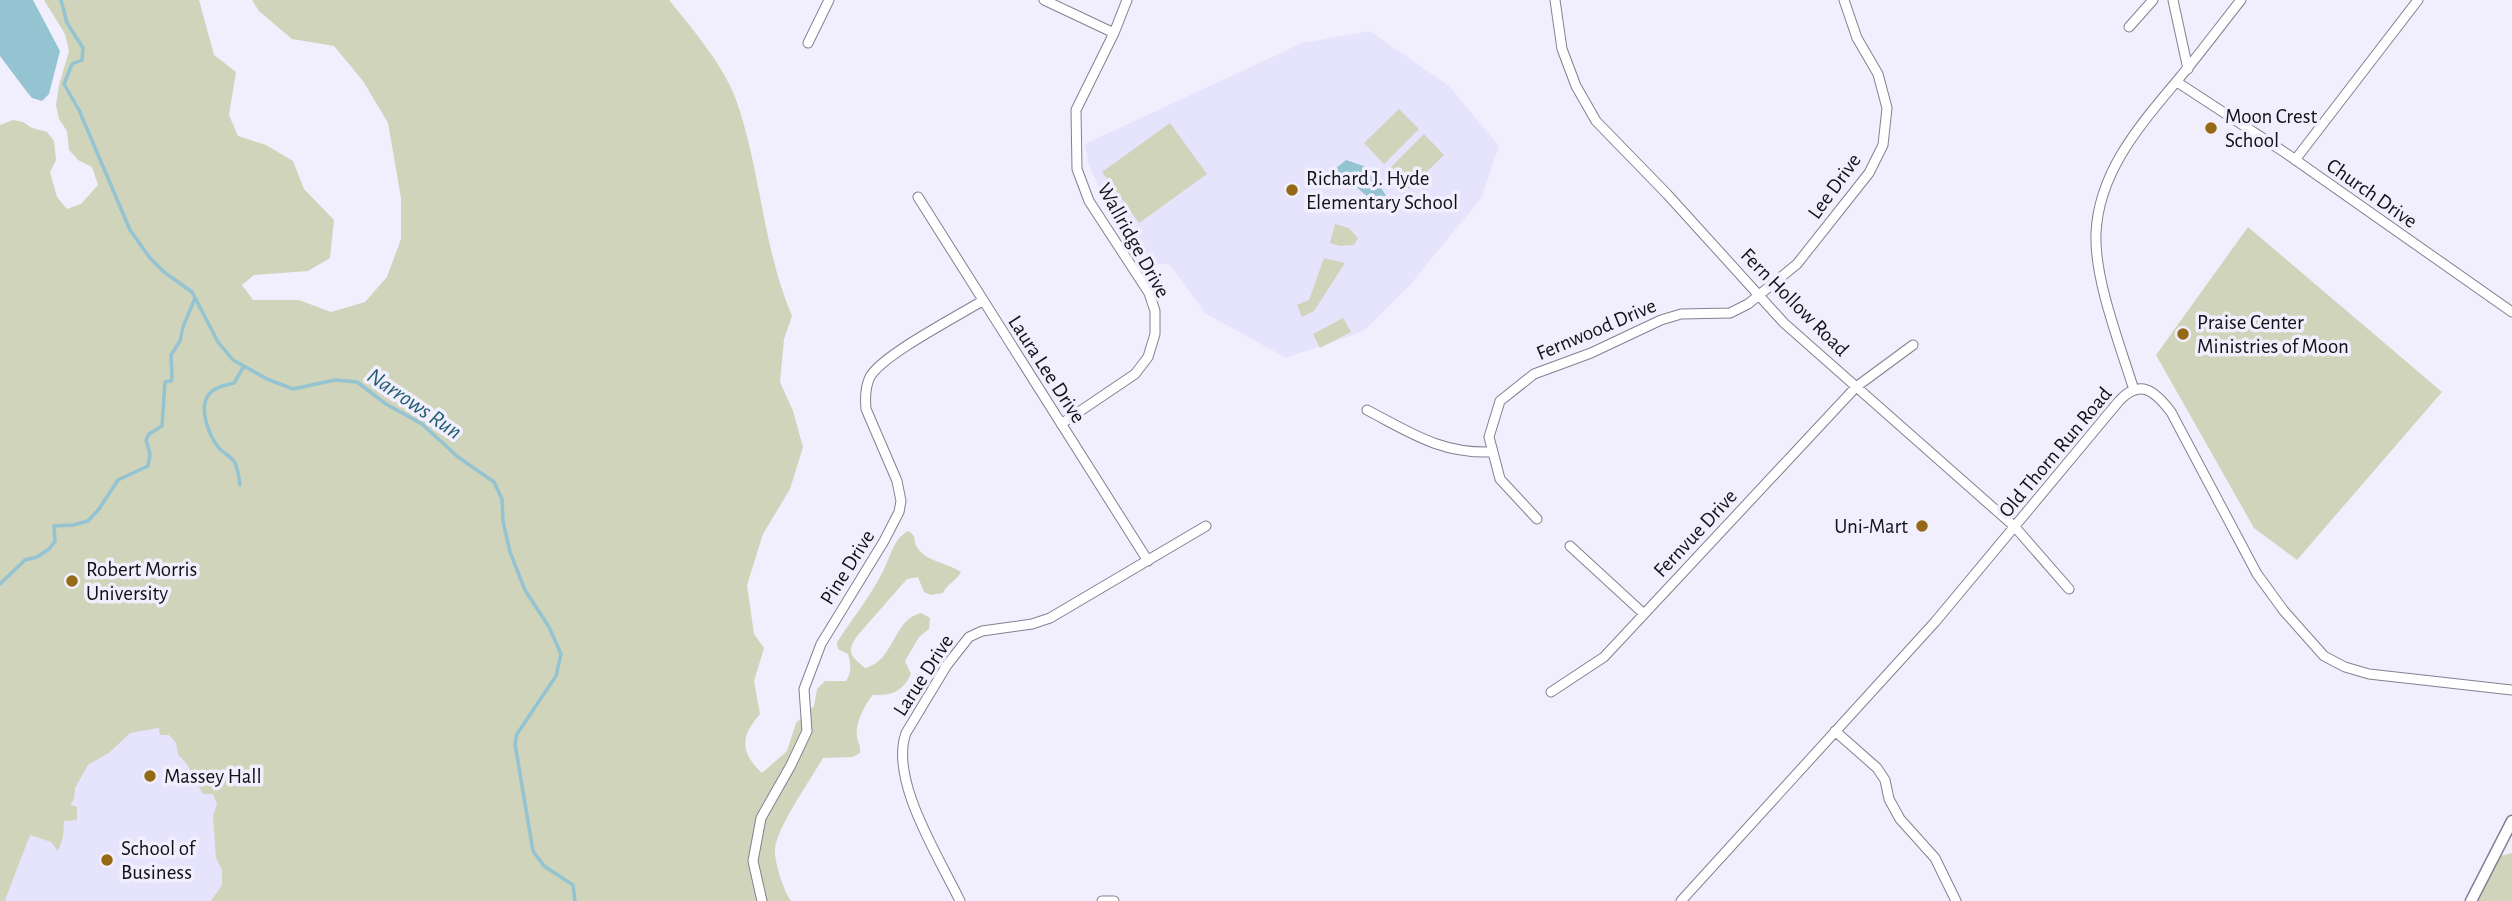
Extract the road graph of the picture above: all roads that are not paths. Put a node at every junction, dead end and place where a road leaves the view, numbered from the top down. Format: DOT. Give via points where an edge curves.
graph roads {
  1 [pos="829,0"];
  2 [pos="1044,0"];
  3 [pos="1127,0"];
  4 [pos="1555,0"];
  5 [pos="1844,0"];
  6 [pos="2153,0"];
  7 [pos="2173,0"];
  8 [pos="2241,0"];
  9 [pos="2418,0"];
  10 [pos="2129,27"];
  11 [pos="1114,33"];
  12 [pos="808,43"];
  13 [pos="2188,69"];
  14 [pos="2177,82"];
  15 [pos="2295,160"];
  16 [pos="918,197"];
  17 [pos="1761,295"];
  18 [pos="982,301"];
  19 [pos="2512,312"];
  20 [pos="1913,345"];
  21 [pos="1856,387"];
  22 [pos="2134,390"];
  23 [pos="1367,410"];
  24 [pos="1061,424"];
  25 [pos="1493,452"];
  26 [pos="1537,519"];
  27 [pos="1206,526"];
  28 [pos="2015,527"];
  29 [pos="1570,546"];
  30 [pos="1148,561"];
  31 [pos="2069,589"];
  32 [pos="1644,614"];
  33 [pos="2512,690"];
  34 [pos="1551,692"];
  35 [pos="1835,731"];
  36 [pos="2512,821"];
  37 [pos="762,901"];
  38 [pos="960,901"];
  39 [pos="1102,901"];
  40 [pos="1114,901"];
  41 [pos="1681,901"];
  42 [pos="1956,901"];
  43 [pos="2471,901"];
  1 -- 12 [label="street"];
  2 -- 11 [label="street"];
  3 -- 11 [label="street, Wallridge Drive"];
  4 -- 17 [label="street, Fern Hollow Road" via="1562,48 1596,121"];
  5 -- 17 [label="street, Lee Drive" via="1857,38 1878,74 1886,108 1883,145 1869,173 1797,264"];
  6 -- 10 [label="street"];
  7 -- 13 [label="street"];
  8 -- 13 [label="street"];
  9 -- 15 [label="street"];
  11 -- 24 [label="street, Wallridge Drive" via="1076,110 1077,169 1089,201 1149,293 1155,334 1148,357 1135,374"];
  13 -- 14 [label="street"];
  14 -- 15 [label="street, Church Drive"];
  14 -- 22 [label="street" via="2121,156 2101,205 2096,233 2103,283"];
  15 -- 19 [label="street, Church Drive"];
  16 -- 18 [label="street, Laura Lee Drive"];
  17 -- 21 [label="street, Fern Hollow Road" via="1784,323"];
  17 -- 25 [label="street, Fernwood Drive" via="1730,313 1681,314 1661,320 1534,374 1500,401 1489,437"];
  18 -- 24 [label="street, Laura Lee Drive"];
  18 -- 37 [label="street, Pine Drive" via="885,360 866,387 869,419 897,481 901,501 894,524 821,644 804,689 807,731 761,818 753,861"];
  20 -- 21 [label="street, Fernvue Drive"];
  21 -- 28 [label="street, Fern Hollow Road"];
  21 -- 32 [label="street, Fernvue Drive"];
  22 -- 28 [label="street, Old Thorn Run Road" via="2119,401"];
  22 -- 33 [label="street, Old Thorn Run Road" via="2151,391 2171,412 2257,573 2324,656 2369,674"];
  23 -- 25 [label="street" via="1434,444 1468,453"];
  24 -- 30 [label="street, Laura Lee Drive"];
  25 -- 26 [label="street, Fernwood Drive" via="1500,479"];
  27 -- 30 [label="street, Larue Drive"];
  28 -- 31 [label="street, Fern Hollow Road"];
  28 -- 35 [label="street, Old Thorn Run Road"];
  29 -- 32 [label="street"];
  30 -- 38 [label="street, Larue Drive" via="1050,618 969,637 911,723 901,753 905,782"];
  32 -- 34 [label="street, Fernvue Drive" via="1604,657"];
  35 -- 41 [label="street, Old Thorn Run Road"];
  35 -- 42 [label="street" via="1881,774 1900,818 1935,858"];
  36 -- 43 [label="street"];
  39 -- 40 [label="street"];
}
